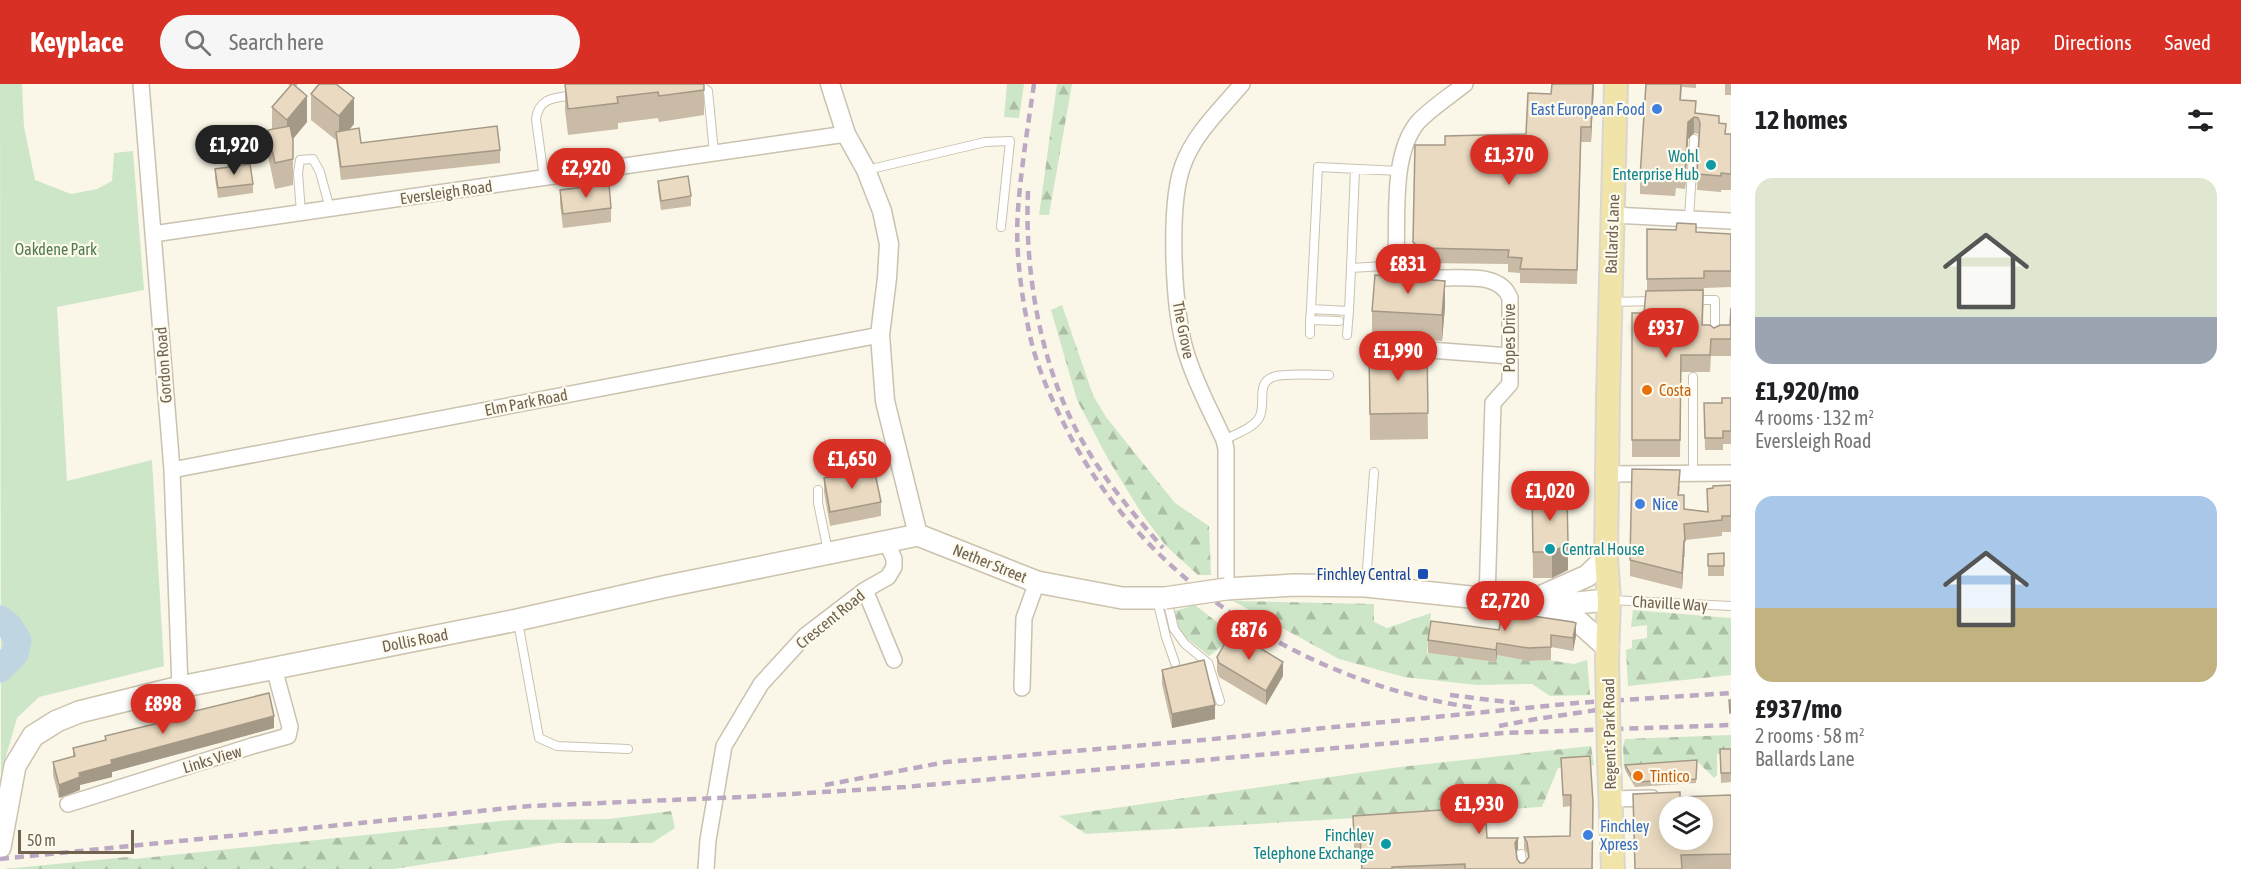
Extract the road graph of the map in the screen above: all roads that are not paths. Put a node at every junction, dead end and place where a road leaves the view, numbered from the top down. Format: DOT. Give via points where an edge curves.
graph roads {
  1 [pos="141,84"];
  2 [pos="699,84"];
  3 [pos="830,84"];
  4 [pos="1242,84"];
  5 [pos="1465,84"];
  6 [pos="1616,84"];
  7 [pos="582,94"];
  8 [pos="846,134"];
  9 [pos="1694,139"];
  10 [pos="714,153"];
  11 [pos="1355,169"];
  12 [pos="866,170"];
  13 [pos="1399,171"];
  14 [pos="544,178"];
  15 [pos="330,209"];
  16 [pos="301,213"];
  17 [pos="1613,215"];
  18 [pos="1689,218"];
  19 [pos="1731,221"];
  20 [pos="1001,227"];
  21 [pos="153,234"];
  22 [pos="1400,265"];
  23 [pos="1351,268"];
  24 [pos="1682,300"];
  25 [pos="1660,301"];
  26 [pos="1610,302"];
  27 [pos="1311,309"];
  28 [pos="1349,311"];
  29 [pos="1310,320"];
  30 [pos="1339,321"];
  31 [pos="1310,334"];
  32 [pos="880,335"];
  33 [pos="1347,335"];
  34 [pos="1714,339"];
  35 [pos="1375,346"];
  36 [pos="1510,356"];
  37 [pos="1329,375"];
  38 [pos="1693,377"];
  39 [pos="1224,440"];
  40 [pos="172,470"];
  41 [pos="1374,472"];
  42 [pos="1694,473"];
  43 [pos="1731,473"];
  44 [pos="1607,474"];
  45 [pos="818,490"];
  46 [pos="918,535"];
  47 [pos="886,540"];
  48 [pos="828,553"];
  49 [pos="1606,558"];
  50 [pos="1037,582"];
  51 [pos="1366,586"];
  52 [pos="1226,589"];
  53 [pos="865,590"];
  54 [pos="1163,598"];
  55 [pos="1487,599"];
  56 [pos="1610,600"];
  57 [pos="1527,603"];
  58 [pos="1731,606"];
  59 [pos="517,620"];
  60 [pos="1608,654"];
  61 [pos="894,660"];
  62 [pos="1176,663"];
  63 [pos="274,668"];
  64 [pos="180,687"];
  65 [pos="1022,688"];
  66 [pos="1220,701"];
  67 [pos="628,748"];
  68 [pos="1659,798"];
  69 [pos="1611,799"];
  70 [pos="68,804"];
  71 [pos="0,847"];
  72 [pos="1521,855"];
  73 [pos="706,869"];
  74 [pos="1523,869"];
  75 [pos="1613,869"];
  1 -- 21 [label="street, Gordon Road"];
  2 -- 10 [label="lane" via="708,91"];
  3 -- 8 [label="street"];
  4 -- 39 [label="street, The Grove" via="1204,128 1183,164 1177,185 1175,223 1175,279 1185,350"];
  5 -- 13 [label="street" via="1419,121 1407,138"];
  6 -- 17 [label="main road, Ballards Lane"];
  7 -- 14 [label="lane" via="549,99 537,112"];
  8 -- 10 [label="street, Eversleigh Road"];
  8 -- 12 [label="street"];
  9 -- 18 [label="lane"];
  10 -- 14 [label="street, Eversleigh Road"];
  11 -- 13 [label="lane"];
  11 -- 23 [label="lane"];
  11 -- 27 [label="lane" via="1318,166"];
  12 -- 20 [label="lane" via="985,142 1010,141"];
  12 -- 32 [label="street" via="882,211 889,244"];
  13 -- 22 [label="street" via="1396,256"];
  14 -- 15 [label="street, Eversleigh Road"];
  15 -- 16 [label="street, Eversleigh Road"];
  15 -- 16 [label="lane" via="313,159 300,160"];
  16 -- 21 [label="street, Eversleigh Road"];
  17 -- 18 [label="street"];
  17 -- 26 [label="main road, Ballards Lane"];
  18 -- 19 [label="street"];
  21 -- 40 [label="street, Gordon Road"];
  22 -- 23 [label="lane"];
  22 -- 36 [label="street, Popes Drive" via="1414,275 1493,281 1506,288 1510,298"];
  23 -- 28 [label="lane"];
  24 -- 34 [label="lane" via="1715,300"];
  25 -- 26 [label="lane"];
  26 -- 44 [label="main road, Ballards Lane"];
  27 -- 28 [label="lane"];
  27 -- 29 [label="lane"];
  28 -- 33 [label="lane"];
  29 -- 30 [label="lane"];
  29 -- 31 [label="lane"];
  32 -- 40 [label="street, Elm Park Road"];
  32 -- 46 [label="street" via="885,402"];
  35 -- 36 [label="street"];
  36 -- 55 [label="street, Popes Drive" via="1510,384 1493,403"];
  37 -- 39 [label="lane" via="1269,379 1263,387 1257,421"];
  38 -- 42 [label="lane"];
  39 -- 52 [label="street, The Grove"];
  40 -- 64 [label="street, Gordon Road"];
  41 -- 51 [label="lane"];
  42 -- 43 [label="street"];
  42 -- 44 [label="street"];
  44 -- 49 [label="main road, Ballards Lane"];
  45 -- 48 [label="lane"];
  46 -- 47 [label="main road, Dollis Road"];
  46 -- 50 [label="main road, Nether Street"];
  47 -- 48 [label="main road, Dollis Road"];
  47 -- 53 [label="street, Crescent Road" via="894,567 888,577"];
  48 -- 59 [label="main road, Dollis Road"];
  49 -- 56 [label="main road, Ballards Lane"];
  49 -- 57 [label="main road" via="1587,576"];
  50 -- 54 [label="main road, Nether Street" via="1122,598"];
  50 -- 65 [label="street" via="1024,618"];
  51 -- 52 [label="main road, Nether Street"];
  51 -- 55 [label="main road, Nether Street"];
  52 -- 54 [label="main road, Nether Street, bridge"];
  53 -- 61 [label="street"];
  53 -- 73 [label="street, Crescent Road" via="805,636 761,684 724,746"];
  54 -- 62 [label="lane" via="1166,637"];
  54 -- 66 [label="lane" via="1173,629 1208,663"];
  55 -- 57 [label="main road, Nether Street"];
  56 -- 57 [label="main road, Nether Street"];
  56 -- 58 [label="lane, Chaville Way"];
  56 -- 60 [label="main road, Regent's Park Road"];
  57 -- 60 [label="main road, Nether Street" via="1580,623"];
  59 -- 63 [label="main road, Dollis Road"];
  59 -- 67 [label="lane" via="539,738 557,746"];
  60 -- 69 [label="main road, Regent's Park Road, bridge"];
  63 -- 64 [label="main road, Dollis Road"];
  63 -- 70 [label="street, Links View" via="290,728 288,736"];
  64 -- 71 [label="main road, Dollis Road" via="79,712 33,736 15,766"];
  68 -- 69 [label="street"];
  69 -- 75 [label="main road, Regent's Park Road"];
  72 -- 74 [label="lane"];
}
